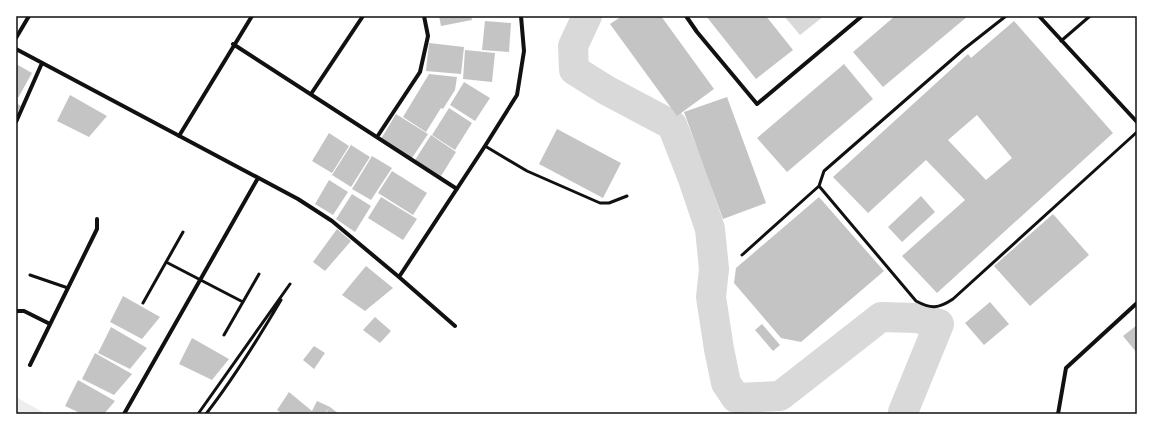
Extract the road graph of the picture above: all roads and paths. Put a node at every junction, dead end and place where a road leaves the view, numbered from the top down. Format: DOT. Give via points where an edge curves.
graph roads {
  1 [pos="29,16"];
  2 [pos="252,16"];
  3 [pos="363,16"];
  4 [pos="424,16"];
  5 [pos="521,16"];
  6 [pos="686,16"];
  7 [pos="862,16"];
  8 [pos="1006,16"];
  9 [pos="1039,16"];
  10 [pos="1090,16"];
  11 [pos="16,38"];
  12 [pos="1061,41"];
  13 [pos="233,44"];
  14 [pos="16,49"];
  15 [pos="42,63"];
  16 [pos="310,94"];
  17 [pos="16,122"];
  18 [pos="1137,122"];
  19 [pos="1137,132"];
  20 [pos="179,136"];
  21 [pos="377,137"];
  22 [pos="485,146"];
  23 [pos="258,178"];
  24 [pos="819,186"];
  25 [pos="457,189"];
  26 [pos="628,196"];
  27 [pos="97,219"];
  28 [pos="183,232"];
  29 [pos="742,255"];
  30 [pos="166,262"];
  31 [pos="30,274"];
  32 [pos="259,274"];
  33 [pos="399,277"];
  34 [pos="200,279"];
  35 [pos="68,288"];
  36 [pos="243,302"];
  37 [pos="1137,303"];
  38 [pos="143,304"];
  39 [pos="16,310"];
  40 [pos="50,324"];
  41 [pos="455,326"];
  42 [pos="224,335"];
  43 [pos="30,365"];
  44 [pos="124,414"];
  45 [pos="198,414"];
  46 [pos="206,414"];
  47 [pos="1058,414"];
  1 -- 11 [label="street"];
  2 -- 13 [label="street"];
  3 -- 16 [label="street"];
  4 -- 21 [label="street" via="428,36 420,72"];
  5 -- 22 [label="street" via="524,51 517,95"];
  6 -- 7 [label="street" via="757,104"];
  8 -- 24 [label="lane" via="964,49 824,171"];
  9 -- 12 [label="street"];
  10 -- 12 [label="lane"];
  12 -- 18 [label="street"];
  13 -- 16 [label="street"];
  13 -- 20 [label="street"];
  14 -- 15 [label="street"];
  15 -- 17 [label="street"];
  15 -- 20 [label="street"];
  16 -- 21 [label="street"];
  19 -- 24 [label="lane" via="943,306 926,306 916,301"];
  20 -- 23 [label="street"];
  21 -- 25 [label="street"];
  22 -- 25 [label="street"];
  22 -- 26 [label="lane" via="528,171 600,203 609,203"];
  23 -- 33 [label="street" via="332,221"];
  23 -- 34 [label="street"];
  24 -- 29 [label="lane"];
  25 -- 33 [label="street"];
  27 -- 35 [label="street" via="97,229"];
  28 -- 30 [label="lane"];
  30 -- 34 [label="lane"];
  30 -- 38 [label="lane"];
  31 -- 35 [label="lane"];
  32 -- 36 [label="lane"];
  33 -- 41 [label="street"];
  34 -- 36 [label="lane"];
  34 -- 44 [label="street"];
  35 -- 40 [label="street"];
  36 -- 42 [label="lane"];
  37 -- 47 [label="street" via="1066,368"];
  39 -- 40 [label="street" via="24,311"];
  40 -- 43 [label="street"];
  45 -- 46 [label="lane" via="290,284 258,341"];
}
